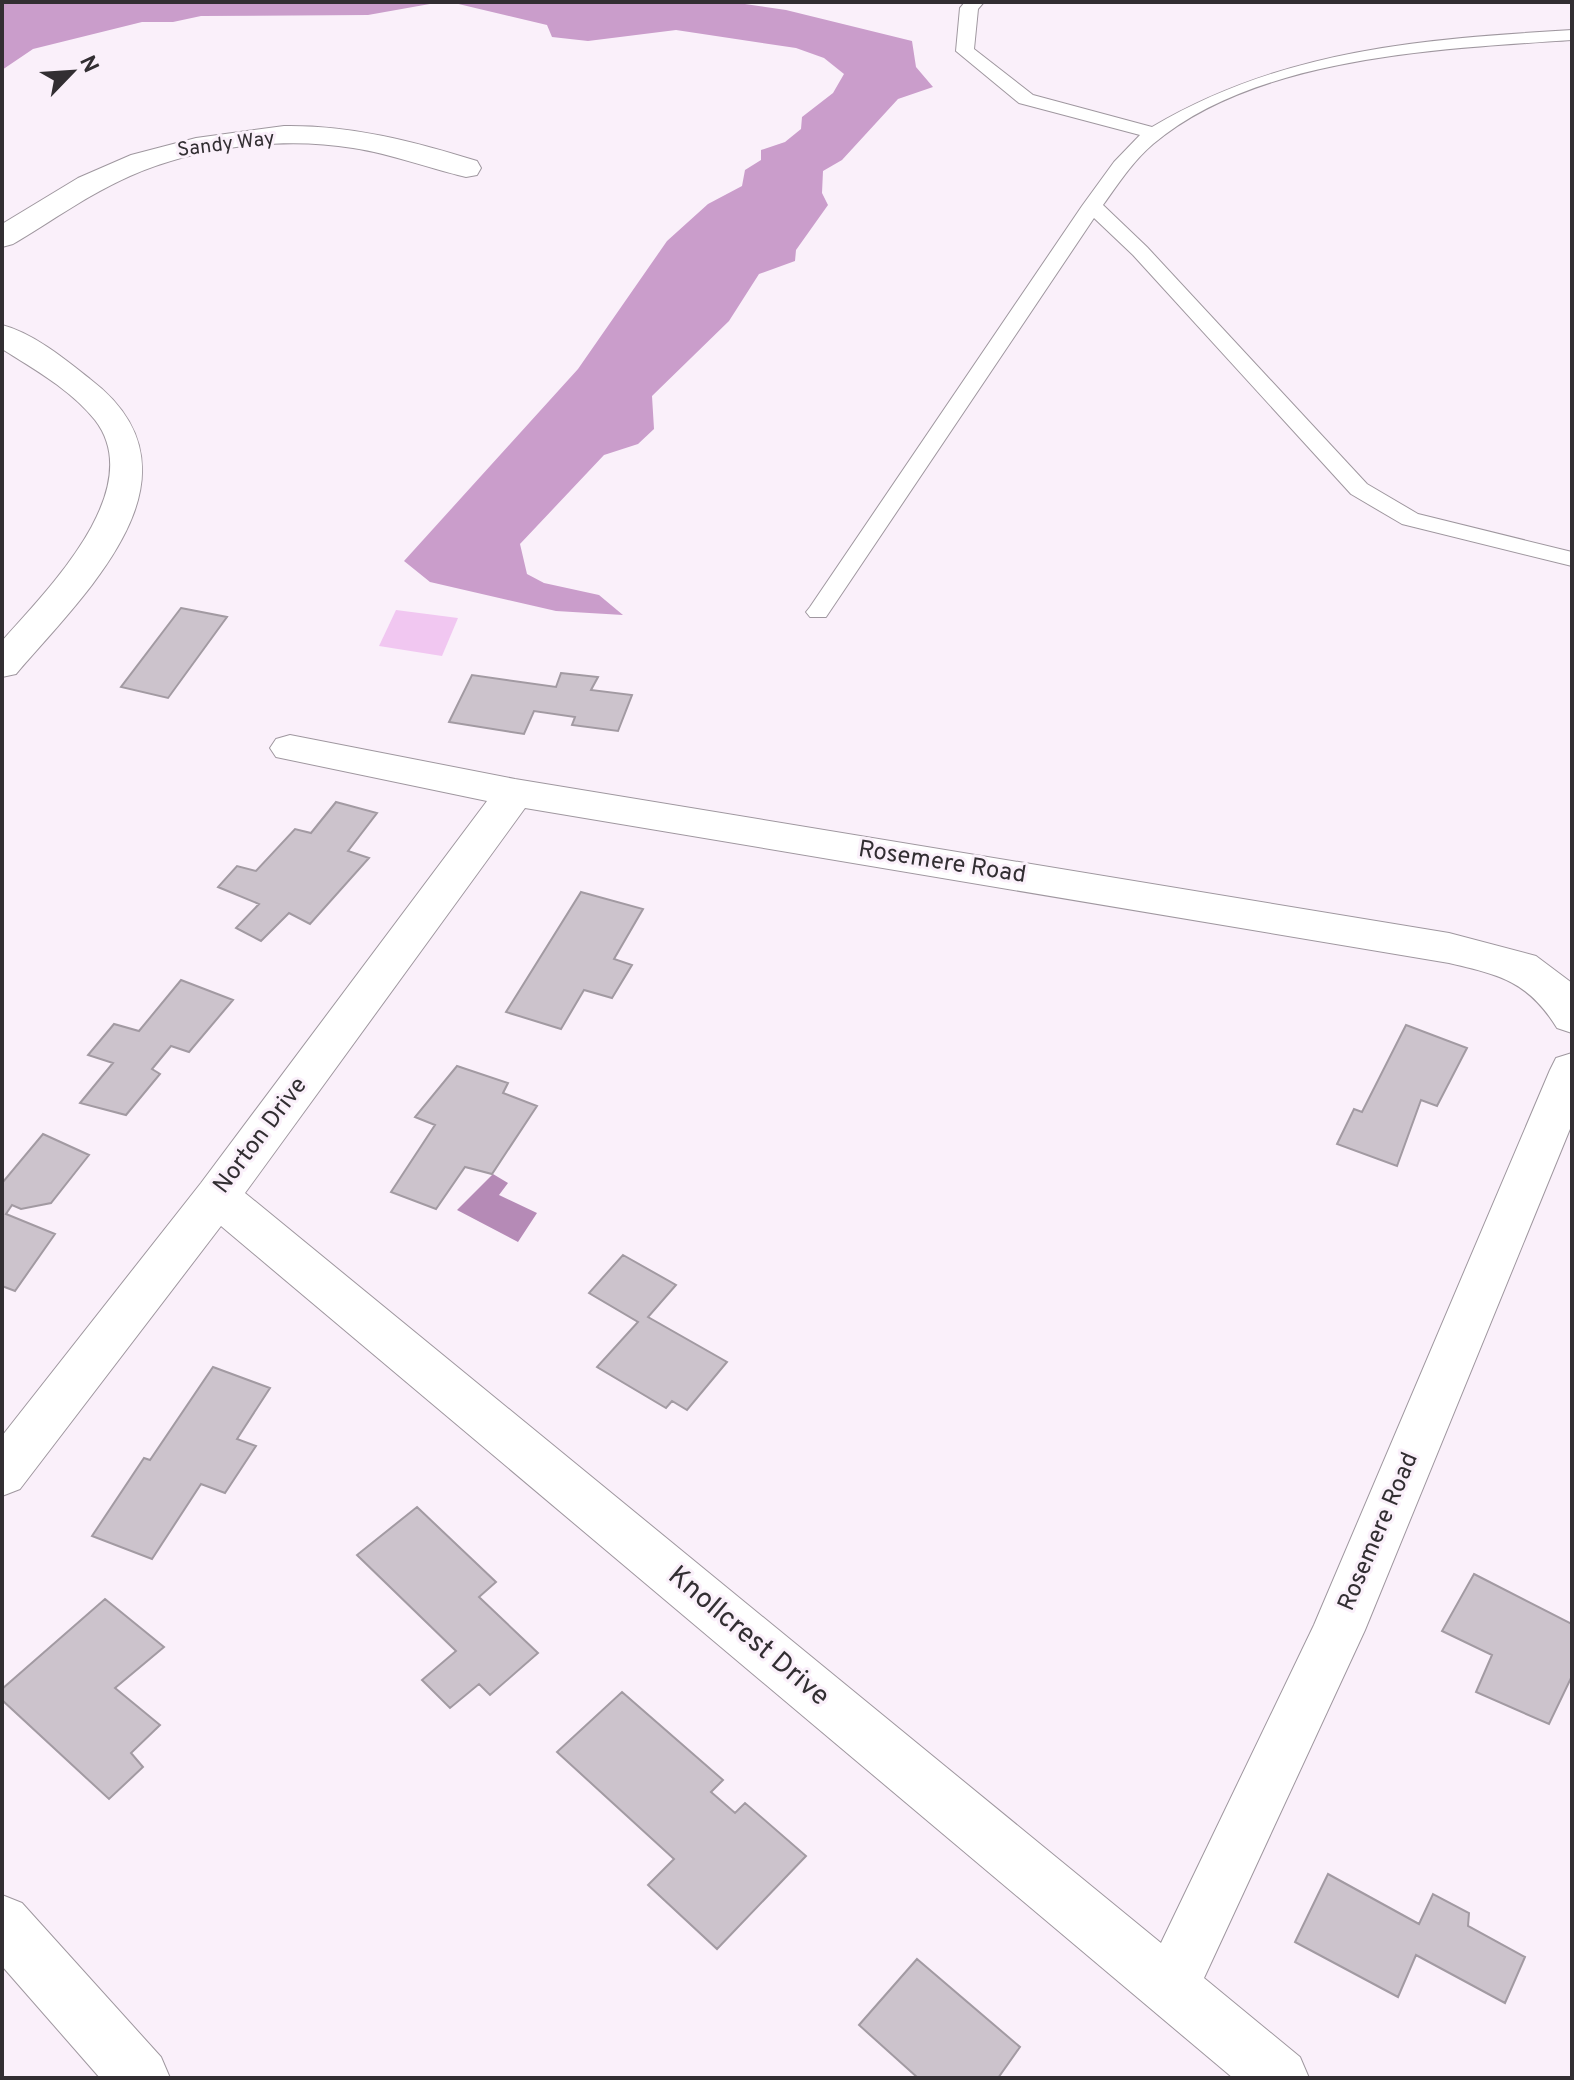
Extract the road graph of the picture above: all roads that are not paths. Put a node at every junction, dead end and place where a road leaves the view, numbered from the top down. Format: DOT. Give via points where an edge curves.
graph roads {
  1 [pos="975,2"];
  2 [pos="1572,35"];
  3 [pos="1154,133"];
  4 [pos="466,168"];
  5 [pos="1092,206"];
  6 [pos="2,237"];
  7 [pos="2,335"];
  8 [pos="1572,559"];
  9 [pos="818,612"];
  10 [pos="2,665"];
  11 [pos="290,748"];
  12 [pos="515,793"];
  13 [pos="1572,1017"];
  14 [pos="1572,1070"];
  15 [pos="217,1196"];
  16 [pos="2,1474"];
  17 [pos="2,1923"];
  18 [pos="1170,1988"];
  19 [pos="140,2078"];
  20 [pos="1279,2078"];
  1 -- 3 [label="lane" via="969,8 965,51 1026,99"];
  2 -- 3 [label="lane" via="1453,43 1279,75 1226,93"];
  3 -- 5 [label="lane"];
  4 -- 6 [label="street, Sandy Way" via="410,149 333,136 220,144 165,153 117,171"];
  5 -- 8 [label="lane" via="1140,251 1359,489 1410,519"];
  5 -- 9 [label="lane"];
  7 -- 10 [label="street" via="66,376 95,402 119,430 126,461 122,506 104,542"];
  11 -- 12 [label="street, Rosemere Road"];
  12 -- 13 [label="street, Rosemere Road" via="1449,948 1520,965 1560,993"];
  12 -- 15 [label="street, Norton Drive"];
  14 -- 18 [label="street, Rosemere Road" via="1338,1630"];
  15 -- 16 [label="street, Norton Drive"];
  15 -- 18 [label="street, Knollcrest Drive"];
  17 -- 19 [label="street"];
  18 -- 20 [label="street, Knollcrest Drive"];
}
